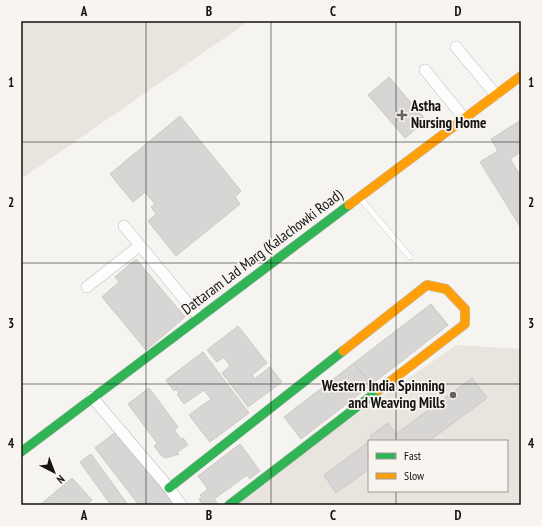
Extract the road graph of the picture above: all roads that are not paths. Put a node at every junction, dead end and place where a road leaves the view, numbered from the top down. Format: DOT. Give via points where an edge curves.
graph roads {
  1 [pos="456,47"];
  2 [pos="425,70"];
  3 [pos="521,76"];
  4 [pos="496,95"];
  5 [pos="464,118"];
  6 [pos="359,197"];
  7 [pos="124,226"];
  8 [pos="139,246"];
  9 [pos="410,258"];
  10 [pos="87,287"];
  11 [pos="199,317"];
  12 [pos="92,397"];
  13 [pos="21,452"];
  14 [pos="169,488"];
  15 [pos="181,505"];
  16 [pos="230,505"];
  1 -- 4 [label="street"];
  2 -- 5 [label="street"];
  3 -- 4 [label="street, Dattaram Lad Marg (Kalachowki Road)"];
  4 -- 5 [label="street, Dattaram Lad Marg (Kalachowki Road)"];
  5 -- 6 [label="street, Dattaram Lad Marg (Kalachowki Road)"];
  6 -- 9 [label="lane"];
  6 -- 11 [label="street, Dattaram Lad Marg (Kalachowki Road)"];
  7 -- 8 [label="street"];
  8 -- 10 [label="street"];
  8 -- 11 [label="street"];
  11 -- 12 [label="street, Dattaram Lad Marg (Kalachowki Road)"];
  12 -- 13 [label="street, Dattaram Lad Marg (Kalachowki Road)"];
  12 -- 14 [label="street"];
  14 -- 15 [label="street"];
  14 -- 16 [label="street" via="427,286 446,289 465,309 465,324"];
}
